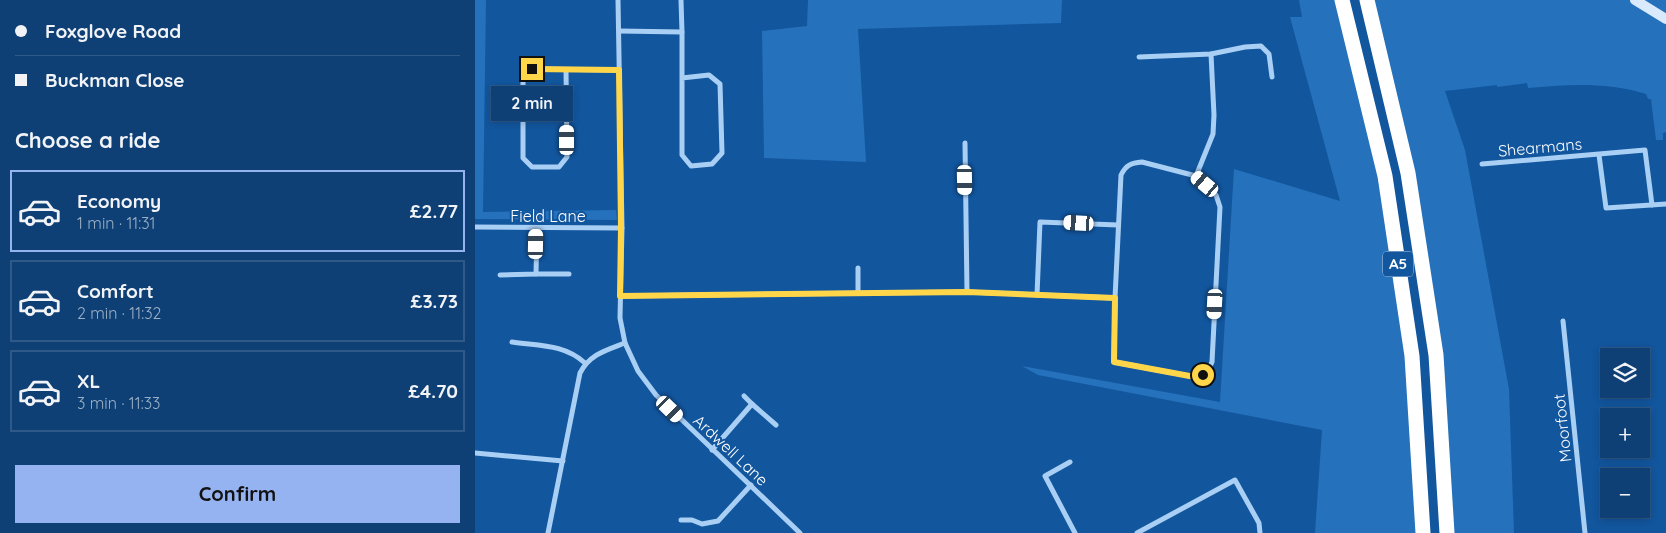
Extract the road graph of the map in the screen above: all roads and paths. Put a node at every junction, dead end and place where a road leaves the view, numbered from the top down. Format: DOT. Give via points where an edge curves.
graph roads {
  1 [pos="618,0"];
  2 [pos="681,0"];
  3 [pos="1342,0"];
  4 [pos="1367,0"];
  5 [pos="1635,0"];
  6 [pos="1666,19"];
  7 [pos="619,31"];
  8 [pos="682,32"];
  9 [pos="1211,54"];
  10 [pos="1139,58"];
  11 [pos="567,70"];
  12 [pos="619,70"];
  13 [pos="1271,77"];
  14 [pos="682,78"];
  15 [pos="965,143"];
  16 [pos="1599,155"];
  17 [pos="1482,164"];
  18 [pos="1196,176"];
  19 [pos="1666,204"];
  20 [pos="1652,205"];
  21 [pos="1118,225"];
  22 [pos="475,228"];
  23 [pos="537,228"];
  24 [pos="621,228"];
  25 [pos="858,268"];
  26 [pos="536,274"];
  27 [pos="569,274"];
  28 [pos="500,275"];
  29 [pos="967,292"];
  30 [pos="858,293"];
  31 [pos="1037,295"];
  32 [pos="620,296"];
  33 [pos="1115,298"];
  34 [pos="1563,321"];
  35 [pos="512,342"];
  36 [pos="625,343"];
  37 [pos="585,363"];
  38 [pos="744,396"];
  39 [pos="752,404"];
  40 [pos="776,425"];
  41 [pos="712,450"];
  42 [pos="475,453"];
  43 [pos="563,462"];
  44 [pos="1070,462"];
  45 [pos="751,485"];
  46 [pos="681,520"];
  47 [pos="1148,530"];
  48 [pos="549,533"];
  49 [pos="800,533"];
  50 [pos="1075,533"];
  51 [pos="1137,533"];
  52 [pos="1261,533"];
  53 [pos="1423,533"];
  54 [pos="1447,533"];
  55 [pos="1585,533"];
  1 -- 7 [label="street, Ardwell Lane"];
  2 -- 8 [label="street"];
  3 -- 53 [label="highway, A5" via="1385,176 1412,356"];
  4 -- 54 [label="highway, A5" via="1408,172 1416,221 1436,355"];
  5 -- 6 [label="street"];
  7 -- 8 [label="street"];
  7 -- 12 [label="street, Ardwell Lane"];
  8 -- 14 [label="street"];
  9 -- 10 [label="street"];
  9 -- 13 [label="street" via="1261,46 1269,54"];
  9 -- 18 [label="street" via="1213,134"];
  11 -- 11 [label="street" via="532,69 523,78 523,158 532,167 559,167 567,157"];
  11 -- 12 [label="street"];
  12 -- 24 [label="street, Ardwell Lane"];
  14 -- 14 [label="street" via="683,155 691,166 712,164 722,153 720,84 709,75"];
  15 -- 29 [label="street"];
  16 -- 17 [label="street, Shearmans"];
  16 -- 20 [label="street, Shearmans" via="1606,208"];
  16 -- 20 [label="street, Shearmans" via="1645,150"];
  18 -- 21 [label="street" via="1142,162 1131,163 1121,175"];
  18 -- 33 [label="street" via="1216,195 1220,207 1209,370 1195,377 1114,362"];
  19 -- 20 [label="street, Shearmans"];
  21 -- 31 [label="street" via="1040,222"];
  21 -- 33 [label="street"];
  22 -- 23 [label="street, Field Lane"];
  23 -- 24 [label="street, Field Lane"];
  23 -- 26 [label="street"];
  24 -- 32 [label="street, Ardwell Lane"];
  25 -- 30 [label="street"];
  26 -- 27 [label="street"];
  26 -- 28 [label="street"];
  29 -- 30 [label="street"];
  29 -- 31 [label="street"];
  30 -- 32 [label="street"];
  31 -- 33 [label="street"];
  32 -- 36 [label="street, Ardwell Lane"];
  34 -- 55 [label="street, Moorfoot"];
  35 -- 37 [label="street" via="561,348"];
  36 -- 37 [label="street" via="600,352"];
  36 -- 41 [label="street, Ardwell Lane" via="637,371 656,395"];
  37 -- 43 [label="street" via="580,373"];
  38 -- 39 [label="street"];
  39 -- 40 [label="street"];
  39 -- 41 [label="street"];
  41 -- 45 [label="street, Ardwell Lane"];
  42 -- 43 [label="street"];
  43 -- 48 [label="street"];
  44 -- 50 [label="street" via="1045,476"];
  45 -- 46 [label="street" via="718,521 702,524"];
  45 -- 49 [label="street, Ardwell Lane"];
  47 -- 51 [label="street"];
  47 -- 52 [label="street" via="1235,480 1259,523"];
}
